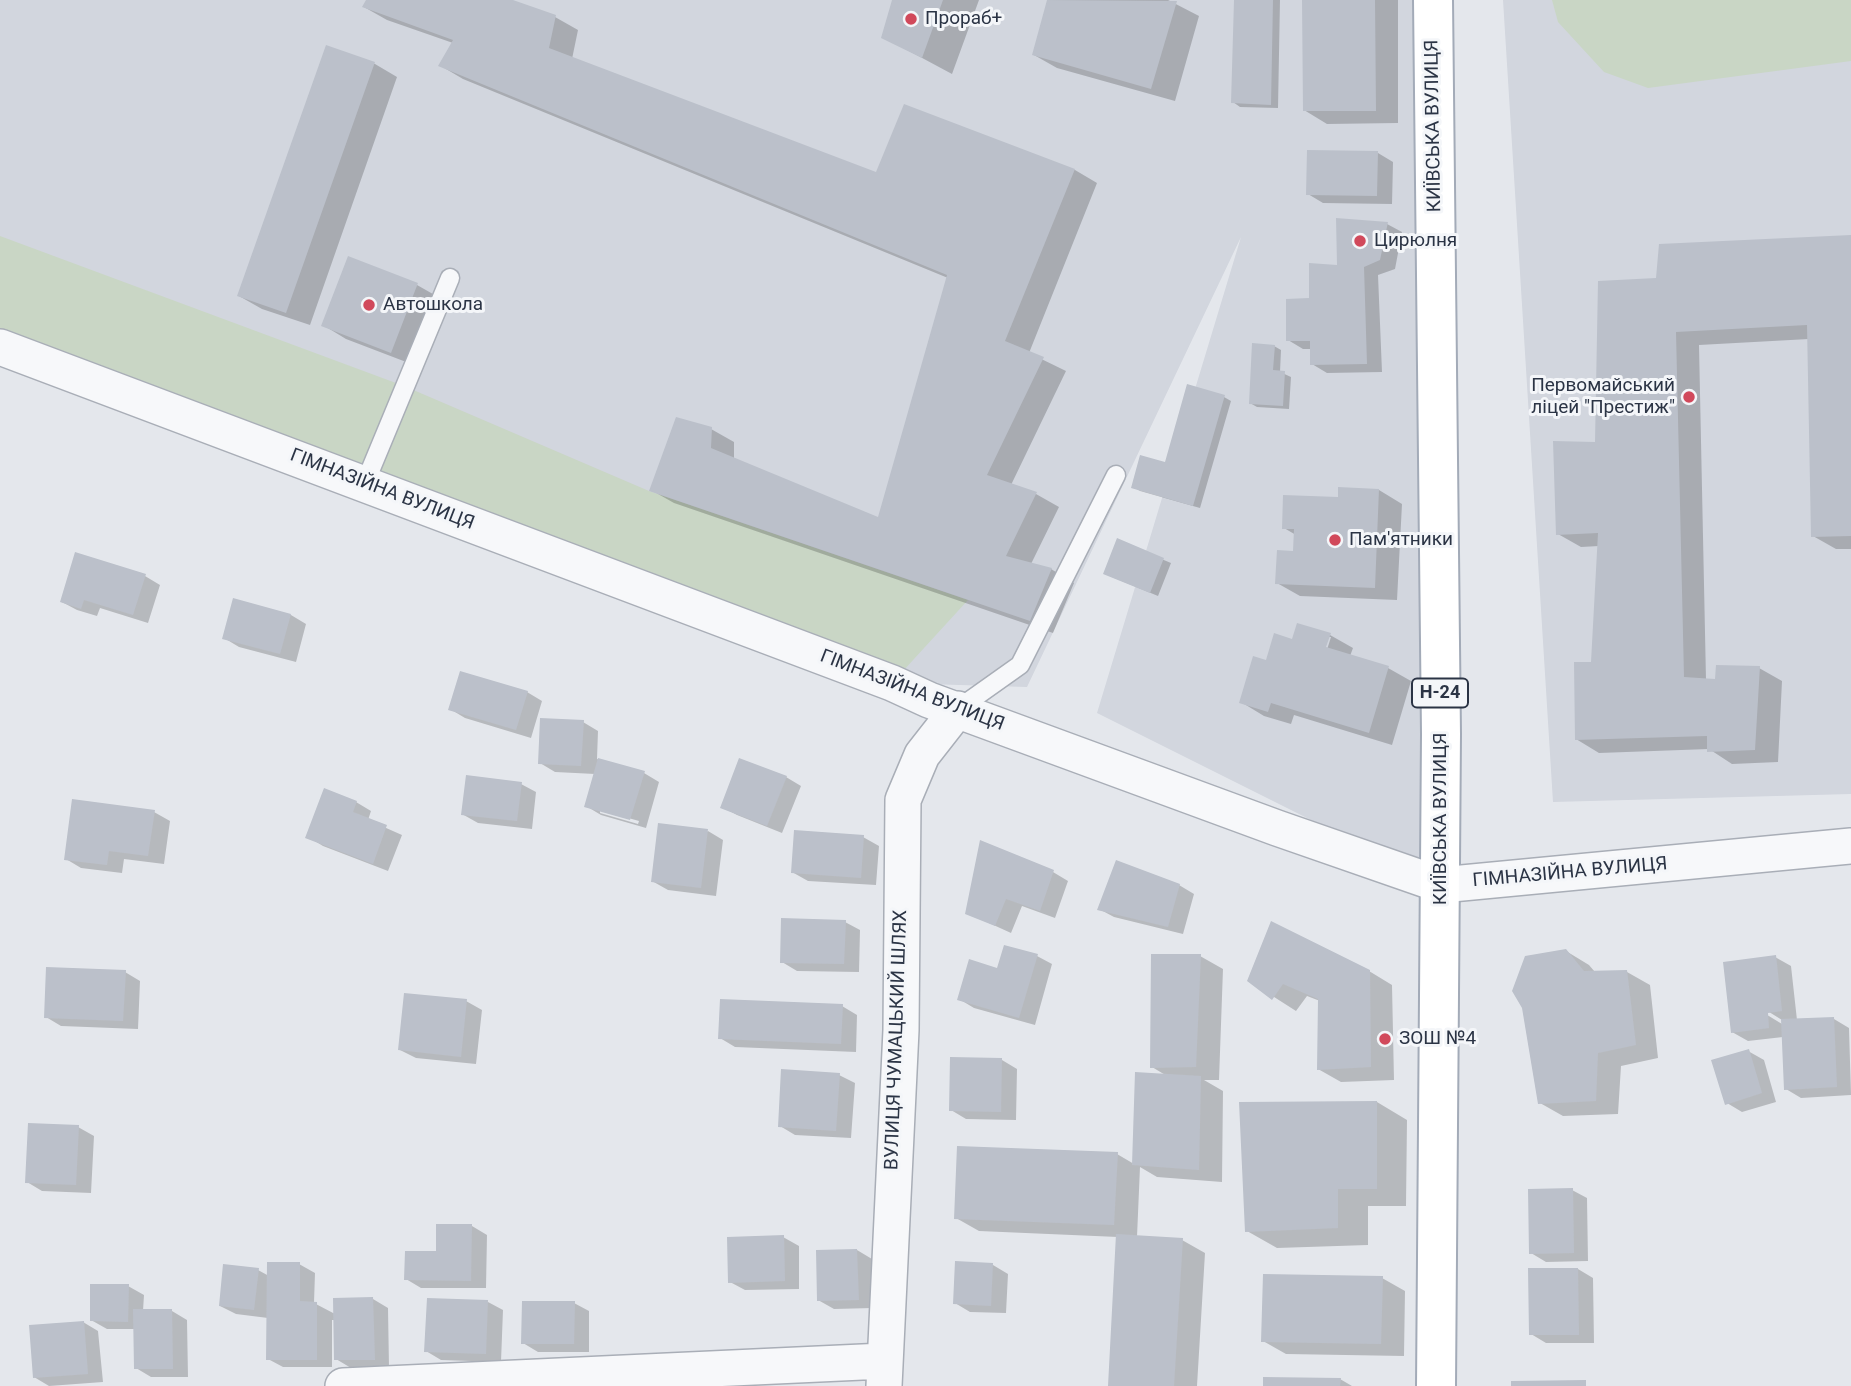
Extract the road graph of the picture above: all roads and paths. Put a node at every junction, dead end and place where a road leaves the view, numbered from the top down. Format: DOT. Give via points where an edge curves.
graph roads {
  1 [pos="1433,0"];
  2 [pos="450,278"];
  3 [pos="0,347"];
  4 [pos="1116,475"];
  5 [pos="365,483"];
  6 [pos="958,709"];
  7 [pos="1851,846"];
  8 [pos="1441,885"];
  9 [pos="884,1373"];
  10 [pos="343,1386"];
  11 [pos="1436,1386"];
  1 -- 8 [label="main road, КИЇВСЬКА ВУЛИЦЯ / Н-24"];
  2 -- 5 [label="lane"];
  3 -- 5 [label="street, ГІМНАЗІЙНА ВУЛИЦЯ"];
  4 -- 6 [label="lane" via="1020,665"];
  5 -- 6 [label="street, ГІМНАЗІЙНА ВУЛИЦЯ"];
  6 -- 8 [label="street, ГІМНАЗІЙНА ВУЛИЦЯ"];
  6 -- 9 [label="street, ВУЛИЦЯ ЧУМАЦЬКИЙ ШЛЯХ" via="922,755 903,800 901,1030"];
  7 -- 8 [label="street, ГІМНАЗІЙНА ВУЛИЦЯ"];
  8 -- 11 [label="main road, КИЇВСЬКА ВУЛИЦЯ / Н-24"];
  9 -- 10 [label="street"];
}
